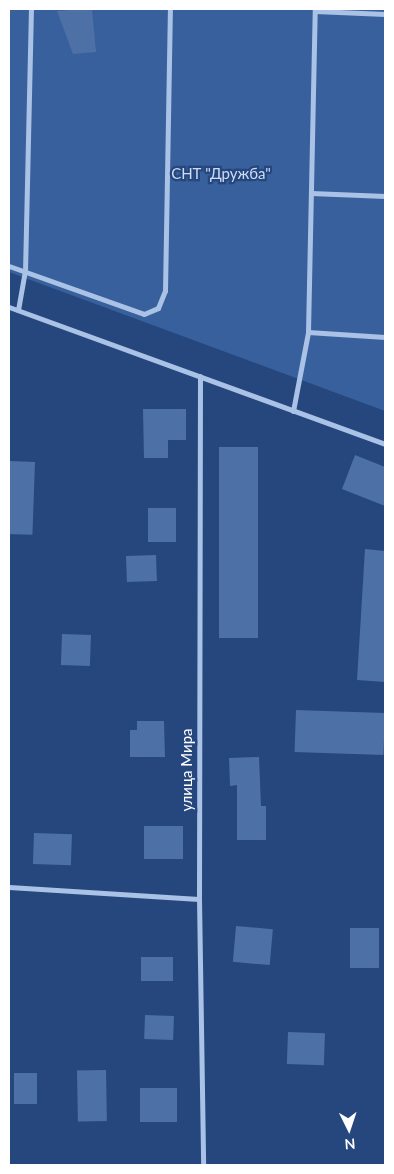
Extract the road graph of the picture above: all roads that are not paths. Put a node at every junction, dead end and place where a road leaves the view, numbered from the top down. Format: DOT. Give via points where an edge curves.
graph roads {
  1 [pos="31,9"];
  2 [pos="170,9"];
  3 [pos="315,10"];
  4 [pos="385,14"];
  5 [pos="311,193"];
  6 [pos="385,196"];
  7 [pos="9,266"];
  8 [pos="25,272"];
  9 [pos="9,307"];
  10 [pos="18,310"];
  11 [pos="308,332"];
  12 [pos="385,337"];
  13 [pos="200,376"];
  14 [pos="293,411"];
  15 [pos="385,444"];
  16 [pos="9,887"];
  17 [pos="199,899"];
  18 [pos="203,1165"];
  1 -- 8 [label="street"];
  2 -- 8 [label="street" via="165,291 158,308 144,314"];
  3 -- 4 [label="street"];
  3 -- 5 [label="street"];
  5 -- 6 [label="street"];
  5 -- 11 [label="street"];
  7 -- 8 [label="street"];
  8 -- 10 [label="street"];
  9 -- 10 [label="street"];
  10 -- 13 [label="street"];
  11 -- 12 [label="street"];
  11 -- 14 [label="street"];
  13 -- 14 [label="street"];
  13 -- 17 [label="street, улица Мира"];
  14 -- 15 [label="street"];
  16 -- 17 [label="street"];
  17 -- 18 [label="street, улица Мира"];
}
